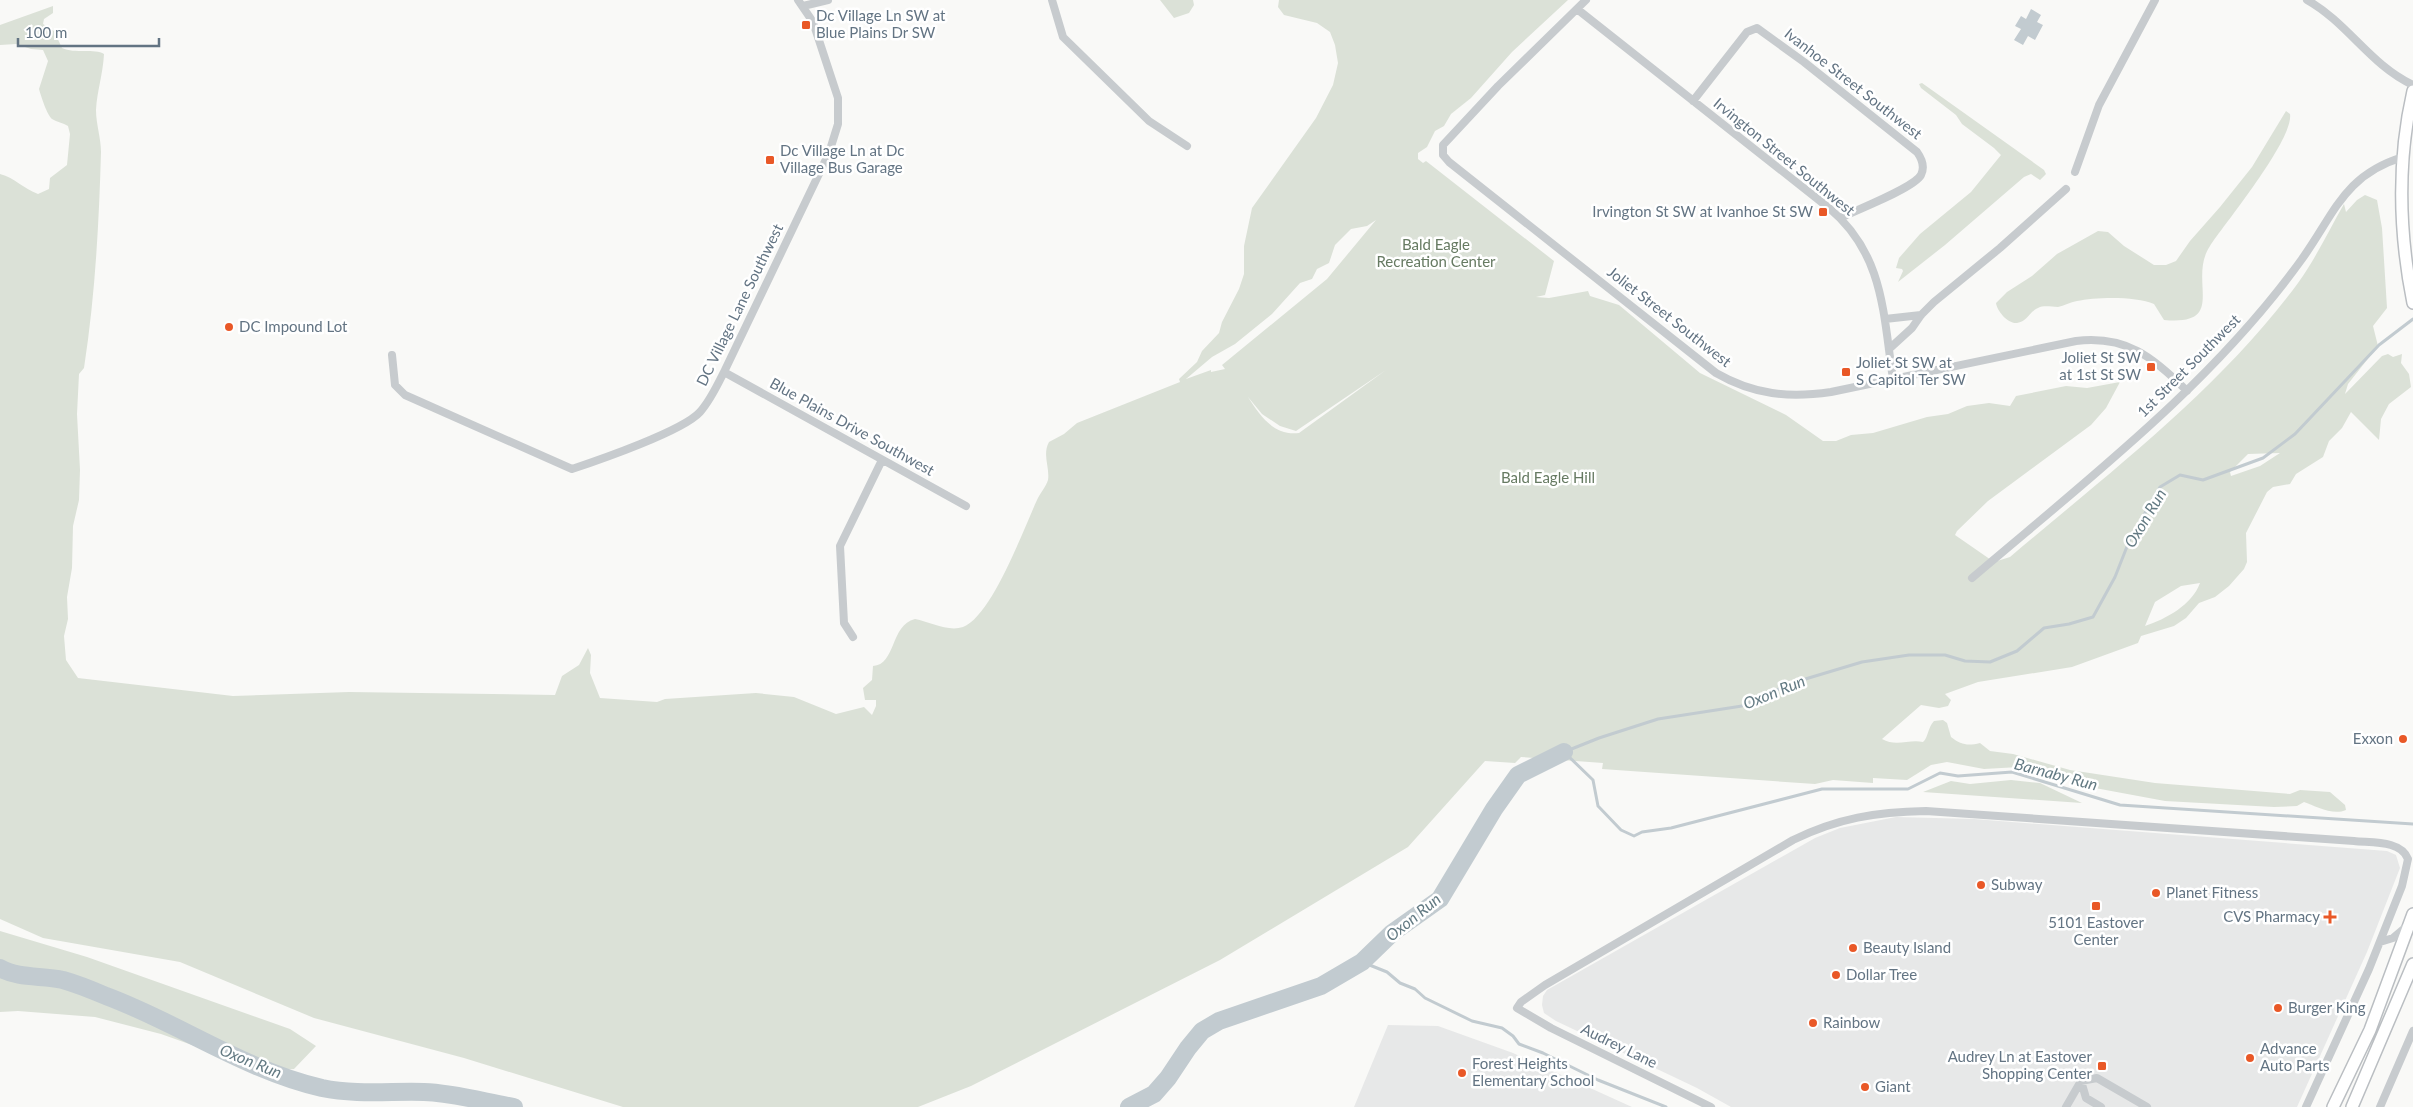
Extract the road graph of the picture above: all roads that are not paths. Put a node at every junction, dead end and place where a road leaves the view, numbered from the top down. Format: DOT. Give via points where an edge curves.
graph roads {
  1 [pos="828,0"];
  2 [pos="1052,0"];
  3 [pos="1586,0"];
  4 [pos="2155,0"];
  5 [pos="2306,0"];
  6 [pos="800,3"];
  7 [pos="1576,9"];
  8 [pos="2413,85"];
  9 [pos="2413,91"];
  10 [pos="1693,102"];
  11 [pos="1187,146"];
  12 [pos="2403,158"];
  13 [pos="2075,172"];
  14 [pos="2066,189"];
  15 [pos="1840,218"];
  16 [pos="2412,298"];
  17 [pos="1921,315"];
  18 [pos="1885,319"];
  19 [pos="1889,349"];
  20 [pos="392,356"];
  21 [pos="724,372"];
  22 [pos="1893,379"];
  23 [pos="2186,391"];
  24 [pos="882,460"];
  25 [pos="966,506"];
  26 [pos="1972,578"];
  27 [pos="853,637"];
  28 [pos="2411,919"];
  29 [pos="2380,942"];
  30 [pos="2413,964"];
  31 [pos="2410,978"];
  32 [pos="2413,1031"];
  33 [pos="2081,1081"];
  34 [pos="1711,1107"];
  35 [pos="2066,1107"];
  36 [pos="2101,1107"];
  37 [pos="2147,1107"];
  38 [pos="2306,1107"];
  39 [pos="2334,1107"];
  40 [pos="2352,1107"];
  41 [pos="2380,1107"];
  1 -- 6 [label="street"];
  2 -- 11 [label="street" via="1063,37 1149,121"];
  3 -- 7 [label="street, Joliet Street Southwest"];
  4 -- 13 [label="street" via="2099,105"];
  5 -- 8 [label="street" via="2344,27 2384,69"];
  6 -- 21 [label="street, DC Village Lane Southwest" via="813,22 838,98 838,124 829,153"];
  7 -- 10 [label="street, Irvington Street Southwest"];
  7 -- 22 [label="street, Joliet Street Southwest" via="1446,141 1442,149 1446,159 1730,381 1758,392 1786,396 1831,392"];
  9 -- 12 [label="main road"];
  10 -- 15 [label="street, Irvington Street Southwest"];
  10 -- 15 [label="street, Ivanhoe Street Southwest" via="1747,32 1757,28 1917,152 1922,160 1922,169 1916,181"];
  12 -- 16 [label="main road" via="2402,230"];
  12 -- 23 [label="street, 1st Street Southwest" via="2376,168 2352,185 2304,257 2266,306"];
  14 -- 17 [label="street"];
  15 -- 18 [label="street, Irvington Street Southwest" via="1859,241 1873,266"];
  17 -- 18 [label="street"];
  17 -- 19 [label="street"];
  18 -- 19 [label="street, Irvington Street Southwest"];
  19 -- 22 [label="street, Irvington Street Southwest"];
  20 -- 21 [label="street, DC Village Lane Southwest" via="395,385 405,395 572,469 685,424 710,399"];
  21 -- 24 [label="street, Blue Plains Drive Southwest"];
  22 -- 23 [label="street, Joliet Street Southwest" via="2076,341 2096,340 2116,342 2144,354 2162,366"];
  23 -- 26 [label="street, 1st Street Southwest"];
  24 -- 25 [label="street, Blue Plains Drive Southwest"];
  24 -- 27 [label="street" via="840,546 844,623"];
  28 -- 29 [label="street" via="2393,938"];
  28 -- 39 [label="main road" via="2370,1030"];
  29 -- 34 [label="street, Audrey Lane" via="2402,886 2408,859 2394,846 1926,811 1869,814 1821,826 1793,840 1545,985 1517,1008"];
  29 -- 38 [label="street"];
  30 -- 31 [label="main road"];
  31 -- 40 [label="main road"];
  32 -- 41 [label="street"];
  33 -- 35 [label="street"];
  33 -- 36 [label="street" via="2086,1098"];
  33 -- 37 [label="street" via="2097,1078"];
}
